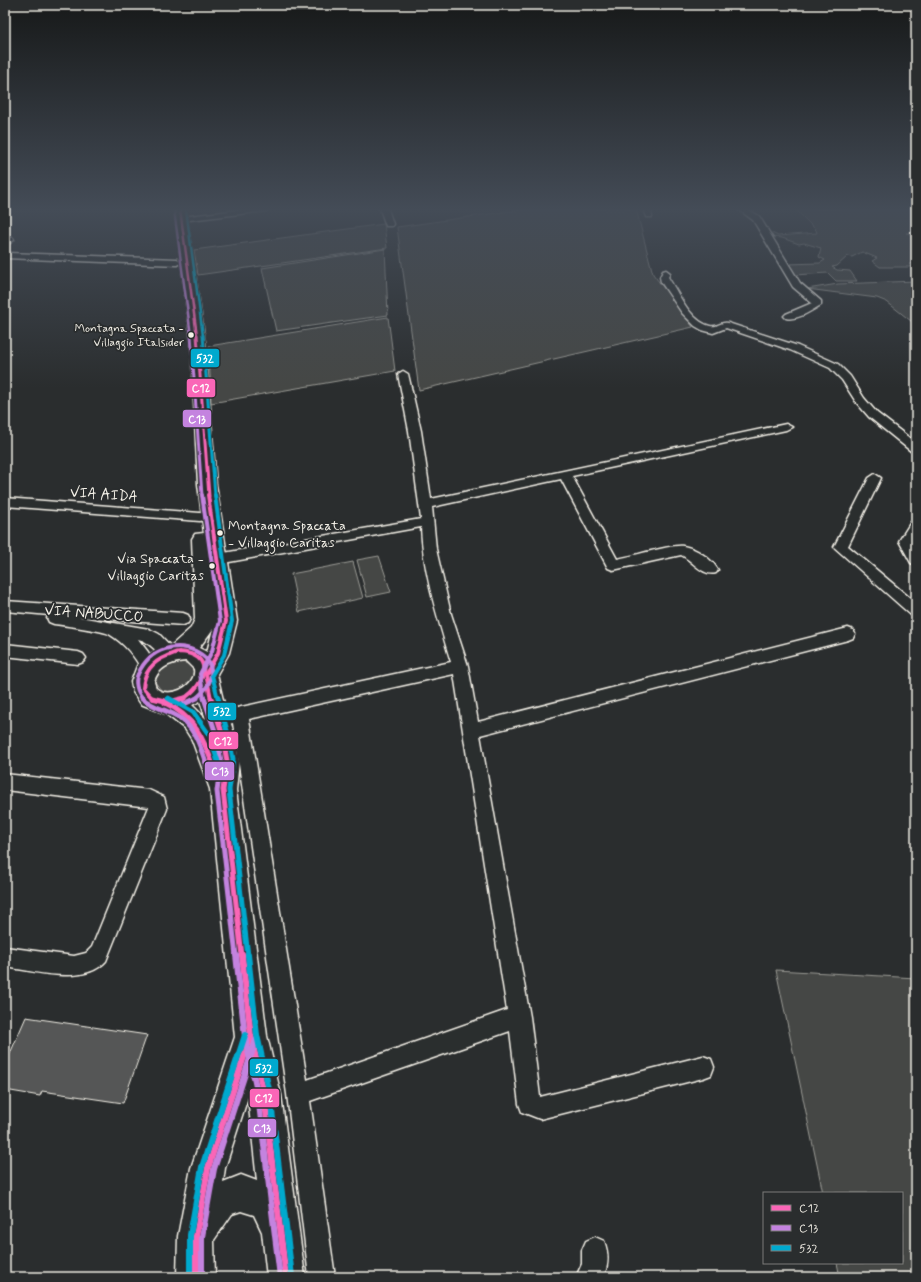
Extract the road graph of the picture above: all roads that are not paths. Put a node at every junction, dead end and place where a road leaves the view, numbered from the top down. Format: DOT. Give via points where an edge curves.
graph roads {
  1 [pos="178,269"];
  2 [pos="186,269"];
  3 [pos="786,269"];
  4 [pos="666,273"];
  5 [pos="789,316"];
  6 [pos="403,374"];
  7 [pos="786,427"];
  8 [pos="916,449"];
  9 [pos="565,474"];
  10 [pos="875,478"];
  11 [pos="5,502"];
  12 [pos="425,504"];
  13 [pos="200,517"];
  14 [pos="427,522"];
  15 [pos="916,525"];
  16 [pos="218,559"];
  17 [pos="916,560"];
  18 [pos="711,570"];
  19 [pos="5,606"];
  20 [pos="5,610"];
  21 [pos="916,611"];
  22 [pos="183,619"];
  23 [pos="108,628"];
  24 [pos="848,634"];
  25 [pos="5,650"];
  26 [pos="174,653"];
  27 [pos="78,658"];
  28 [pos="460,666"];
  29 [pos="148,668"];
  30 [pos="206,674"];
  31 [pos="165,703"];
  32 [pos="240,714"];
  33 [pos="218,719"];
  34 [pos="470,731"];
  35 [pos="5,782"];
  36 [pos="223,790"];
  37 [pos="5,957"];
  38 [pos="519,1017"];
  39 [pos="251,1036"];
  40 [pos="703,1067"];
  41 [pos="298,1094"];
  42 [pos="281,1230"];
  43 [pos="196,1236"];
  44 [pos="595,1250"];
  45 [pos="196,1277"];
  46 [pos="286,1277"];
  47 [pos="322,1277"];
  48 [pos="589,1277"];
  1 -- 13 [label="main road" via="188,349 193,458"];
  2 -- 16 [label="main road" via="198,342 207,484"];
  3 -- 5 [label="street" via="796,285 818,303"];
  4 -- 8 [label="street" via="666,282 682,308 696,322 709,329 725,325 767,338 834,366 873,415"];
  6 -- 12 [label="street" via="415,431"];
  7 -- 9 [label="street"];
  9 -- 12 [label="street"];
  9 -- 18 [label="street" via="613,565 682,550 694,555"];
  10 -- 21 [label="street" via="841,547"];
  11 -- 13 [label="street, VIA AIDA"];
  12 -- 14 [label="street"];
  13 -- 26 [label="main road" via="205,625 196,638"];
  14 -- 16 [label="street"];
  14 -- 28 [label="street" via="430,557"];
  15 -- 17 [label="street" via="906,541"];
  16 -- 30 [label="main road" via="226,620 218,653"];
  19 -- 22 [label="street, VIA NABUCCO"];
  20 -- 23 [label="street, VIA NABUCCO"];
  23 -- 26 [label="street, VIA NABUCCO" via="149,635"];
  23 -- 29 [label="street, VIA NABUCCO" via="133,642"];
  24 -- 34 [label="street"];
  25 -- 27 [label="street"];
  26 -- 29 [label="main road"];
  26 -- 30 [label="main road" via="196,655 206,667"];
  28 -- 32 [label="street"];
  28 -- 34 [label="street"];
  29 -- 31 [label="main road" via="142,684 144,691 149,697"];
  30 -- 31 [label="main road" via="197,691 188,698"];
  30 -- 33 [label="main road"];
  31 -- 36 [label="main road" via="188,716 205,740"];
  32 -- 33 [label="street"];
  32 -- 41 [label="street"];
  33 -- 36 [label="main road" via="227,761"];
  34 -- 38 [label="street"];
  35 -- 37 [label="street" via="149,798 158,803 158,809 99,954 92,962 74,966"];
  36 -- 39 [label="main road"];
  38 -- 40 [label="street" via="530,1104 540,1108"];
  38 -- 41 [label="street"];
  39 -- 42 [label="main road" via="264,1095"];
  39 -- 43 [label="main road" via="208,1168"];
  41 -- 47 [label="street"];
  42 -- 43 [label="main road" via="266,1202 241,1193 220,1200"];
  42 -- 46 [label="main road"];
  43 -- 45 [label="main road"];
  44 -- 48 [label="street" via="595,1266"];
}
